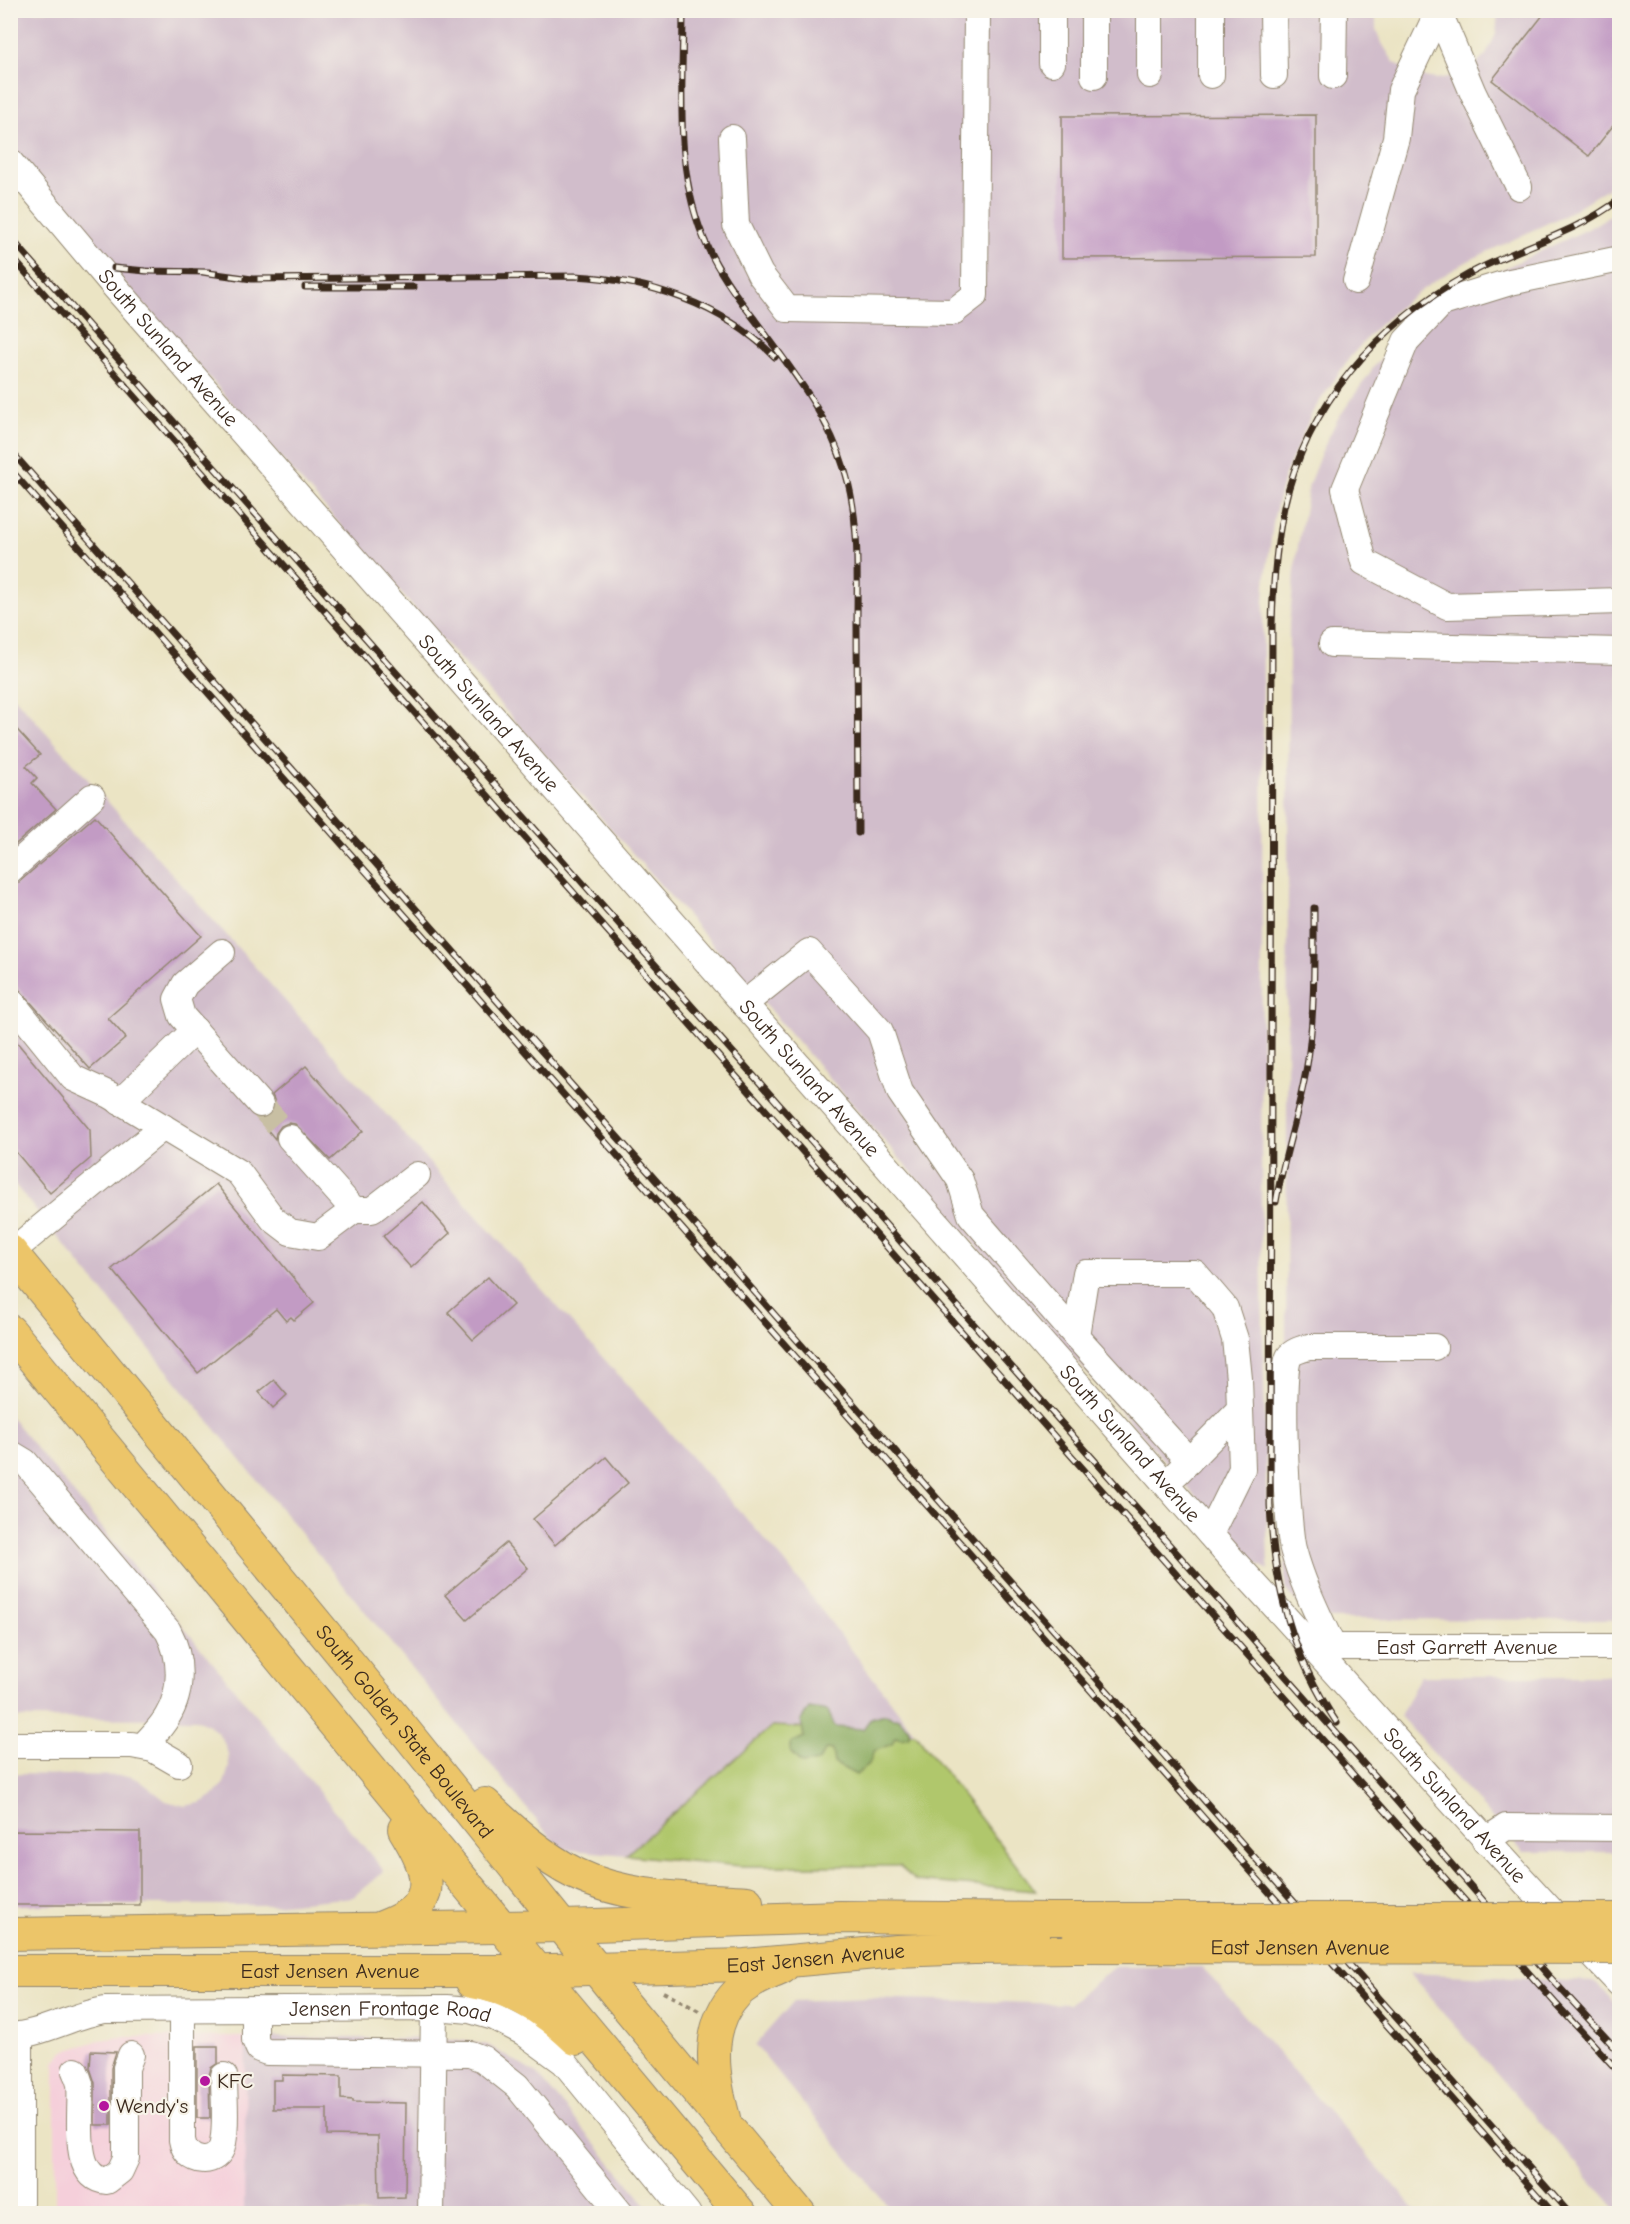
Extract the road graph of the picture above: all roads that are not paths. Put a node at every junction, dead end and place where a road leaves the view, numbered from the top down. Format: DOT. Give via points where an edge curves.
graph roads {
  1 [pos="977,10"];
  2 [pos="1052,10"];
  3 [pos="1094,10"];
  4 [pos="1150,10"];
  5 [pos="1211,10"];
  6 [pos="1273,10"];
  7 [pos="1334,10"];
  8 [pos="1441,11"];
  9 [pos="1052,63"];
  10 [pos="1150,75"];
  11 [pos="1211,75"];
  12 [pos="1274,75"];
  13 [pos="1094,76"];
  14 [pos="1333,76"];
  15 [pos="732,138"];
  16 [pos="10,162"];
  17 [pos="1519,187"];
  18 [pos="1620,259"];
  19 [pos="1356,281"];
  20 [pos="1620,601"];
  21 [pos="1332,644"];
  22 [pos="1620,651"];
  23 [pos="92,797"];
  24 [pos="10,870"];
  25 [pos="222,952"];
  26 [pos="10,1000"];
  27 [pos="744,1004"];
  28 [pos="195,1030"];
  29 [pos="120,1102"];
  30 [pos="260,1104"];
  31 [pos="163,1127"];
  32 [pos="290,1138"];
  33 [pos="417,1175"];
  34 [pos="354,1210"];
  35 [pos="11,1252"];
  36 [pos="10,1331"];
  37 [pos="1076,1336"];
  38 [pos="1434,1347"];
  39 [pos="1240,1409"];
  40 [pos="10,1453"];
  41 [pos="1189,1461"];
  42 [pos="1166,1485"];
  43 [pos="1210,1534"];
  44 [pos="1323,1647"];
  45 [pos="1620,1647"];
  46 [pos="401,1726"];
  47 [pos="10,1745"];
  48 [pos="143,1746"];
  49 [pos="357,1750"];
  50 [pos="179,1764"];
  51 [pos="1620,1828"];
  52 [pos="1485,1841"];
  53 [pos="954,1917"];
  54 [pos="1620,1919"];
  55 [pos="563,1926"];
  56 [pos="503,1927"];
  57 [pos="281,1928"];
  58 [pos="382,1928"];
  59 [pos="10,1934"];
  60 [pos="1620,1948"];
  61 [pos="10,1951"];
  62 [pos="796,1961"];
  63 [pos="597,1970"];
  64 [pos="10,1971"];
  65 [pos="382,1971"];
  66 [pos="538,1971"];
  67 [pos="1620,1984"];
  68 [pos="434,2008"];
  69 [pos="182,2010"];
  70 [pos="255,2010"];
  71 [pos="16,2036"];
  72 [pos="433,2054"];
  73 [pos="131,2055"];
  74 [pos="75,2071"];
  75 [pos="224,2076"];
  76 [pos="725,2122"];
  77 [pos="688,2148"];
  78 [pos="20,2214"];
  79 [pos="431,2214"];
  80 [pos="621,2214"];
  81 [pos="688,2214"];
  82 [pos="741,2214"];
  83 [pos="800,2214"];
  1 -- 15 [label="street" via="975,294 953,312 787,309 760,274 736,225"];
  2 -- 9 [label="street"];
  3 -- 13 [label="street"];
  4 -- 10 [label="street"];
  5 -- 11 [label="street"];
  6 -- 12 [label="street"];
  7 -- 14 [label="street"];
  8 -- 17 [label="street" via="1473,93"];
  8 -- 19 [label="street" via="1401,90 1396,138"];
  16 -- 27 [label="street, South Sunland Avenue" via="114,286"];
  18 -- 20 [label="street" via="1510,282 1442,303 1406,341 1345,489 1364,562 1447,606"];
  21 -- 22 [label="street"];
  23 -- 24 [label="street"];
  25 -- 28 [label="street" via="185,984 177,999 182,1016"];
  26 -- 29 [label="street" via="73,1078"];
  27 -- 37 [label="street" via="809,952 880,1031 900,1092 960,1180 971,1215"];
  27 -- 42 [label="street, South Sunland Avenue"];
  28 -- 29 [label="street"];
  28 -- 30 [label="street"];
  29 -- 31 [label="street"];
  31 -- 34 [label="street" via="238,1173 273,1220 290,1232 318,1237"];
  31 -- 35 [label="street"];
  32 -- 34 [label="street"];
  33 -- 34 [label="street" via="372,1210"];
  35 -- 46 [label="main road, South Golden State Boulevard"];
  36 -- 49 [label="main road"];
  37 -- 39 [label="street" via="1086,1273 1195,1273 1225,1308 1235,1339"];
  37 -- 41 [label="street"];
  38 -- 44 [label="street" via="1309,1347 1289,1356 1284,1388 1290,1536"];
  39 -- 41 [label="street"];
  39 -- 43 [label="street" via="1242,1469"];
  40 -- 48 [label="street" via="25,1462 174,1642 179,1673 173,1704"];
  41 -- 42 [label="street"];
  42 -- 43 [label="street, South Sunland Avenue"];
  43 -- 44 [label="street, South Sunland Avenue"];
  44 -- 45 [label="street, East Garrett Avenue"];
  44 -- 52 [label="street, South Sunland Avenue"];
  46 -- 53 [label="main road" via="515,1832 559,1864 596,1882 657,1895"];
  46 -- 55 [label="main road, South Golden State Boulevard"];
  47 -- 48 [label="street"];
  48 -- 50 [label="street"];
  49 -- 56 [label="main road"];
  49 -- 58 [label="main road" via="424,1866 420,1902 413,1911"];
  51 -- 52 [label="street" via="1506,1827"];
  52 -- 67 [label="street, South Sunland Avenue"];
  53 -- 54 [label="main road, East Jensen Avenue, bridge"];
  53 -- 55 [label="main road, East Jensen Avenue"];
  55 -- 56 [label="main road, East Jensen Avenue"];
  55 -- 63 [label="main road, South Golden State Boulevard"];
  56 -- 58 [label="main road, East Jensen Avenue"];
  56 -- 66 [label="main road"];
  57 -- 58 [label="main road, East Jensen Avenue"];
  57 -- 59 [label="main road, East Jensen Avenue"];
  57 -- 61 [label="main road" via="207,1951"];
  60 -- 62 [label="main road, East Jensen Avenue, bridge" via="974,1948"];
  62 -- 63 [label="main road, East Jensen Avenue"];
  62 -- 76 [label="main road" via="753,1981 725,2009 713,2048 716,2091"];
  63 -- 66 [label="main road, East Jensen Avenue"];
  63 -- 76 [label="main road, South Golden State Boulevard"];
  64 -- 65 [label="main road, East Jensen Avenue"];
  65 -- 66 [label="main road, East Jensen Avenue"];
  65 -- 77 [label="main road" via="482,1983 525,2000 554,2018"];
  66 -- 77 [label="main road"];
  68 -- 70 [label="street, Jensen Frontage Road"];
  68 -- 72 [label="street"];
  68 -- 81 [label="street, Jensen Frontage Road" via="470,2010 494,2017 523,2032 564,2062"];
  69 -- 70 [label="street, Jensen Frontage Road"];
  69 -- 71 [label="street, Jensen Frontage Road" via="97,2011"];
  69 -- 75 [label="street" via="182,2140 192,2158 205,2160 221,2150"];
  70 -- 72 [label="street" via="255,2040 259,2049 267,2052"];
  71 -- 78 [label="street"];
  72 -- 79 [label="street"];
  72 -- 80 [label="street" via="470,2054 483,2059 517,2086"];
  73 -- 74 [label="street" via="126,2068 126,2158 120,2171 107,2181 88,2171 80,2148 80,2082"];
  76 -- 83 [label="main road, South Golden State Boulevard"];
  77 -- 82 [label="main road"];
}
